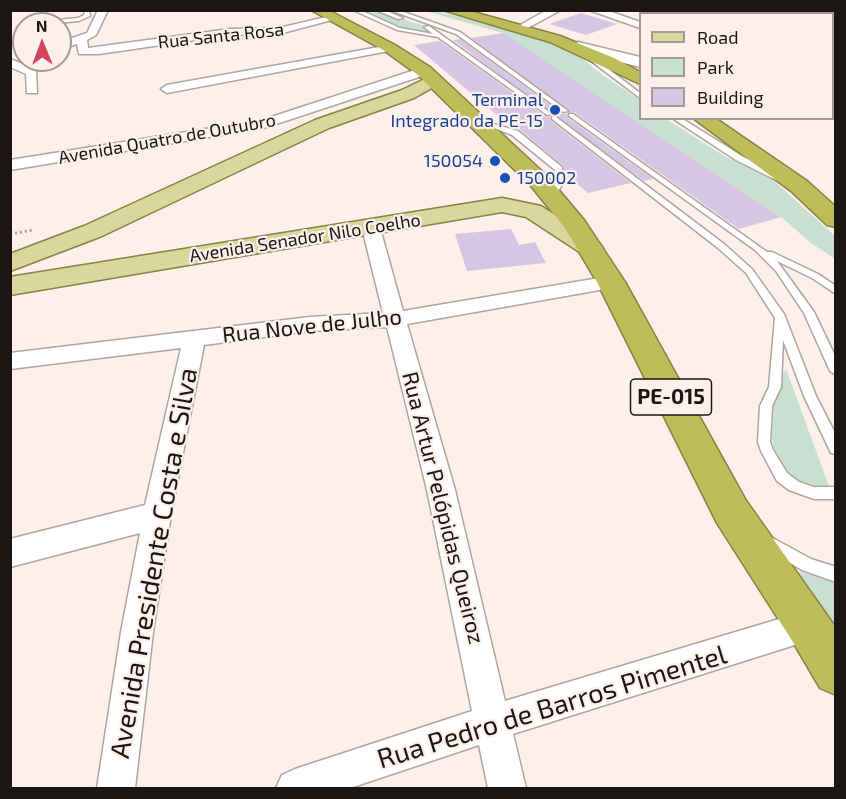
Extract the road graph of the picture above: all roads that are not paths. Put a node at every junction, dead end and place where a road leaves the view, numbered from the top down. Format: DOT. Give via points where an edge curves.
graph roads {
  1 [pos="45,10"];
  2 [pos="87,10"];
  3 [pos="103,10"];
  4 [pos="317,10"];
  5 [pos="355,10"];
  6 [pos="378,10"];
  7 [pos="392,10"];
  8 [pos="556,10"];
  9 [pos="594,10"];
  10 [pos="448,16"];
  11 [pos="334,18"];
  12 [pos="639,25"];
  13 [pos="520,27"];
  14 [pos="459,33"];
  15 [pos="444,37"];
  16 [pos="82,40"];
  17 [pos="72,43"];
  18 [pos="578,47"];
  19 [pos="390,48"];
  20 [pos="10,62"];
  21 [pos="639,62"];
  22 [pos="428,75"];
  23 [pos="639,78"];
  24 [pos="166,89"];
  25 [pos="32,90"];
  26 [pos="639,95"];
  27 [pos="678,120"];
  28 [pos="705,120"];
  29 [pos="10,165"];
  30 [pos="799,186"];
  31 [pos="836,220"];
  32 [pos="371,228"];
  33 [pos="590,248"];
  34 [pos="758,248"];
  35 [pos="10,262"];
  36 [pos="611,282"];
  37 [pos="10,286"];
  38 [pos="836,291"];
  39 [pos="779,314"];
  40 [pos="396,319"];
  41 [pos="194,338"];
  42 [pos="10,361"];
  43 [pos="836,371"];
  44 [pos="836,449"];
  45 [pos="836,493"];
  46 [pos="731,511"];
  47 [pos="157,515"];
  48 [pos="10,554"];
  49 [pos="836,575"];
  50 [pos="809,626"];
  51 [pos="836,672"];
  52 [pos="494,723"];
  53 [pos="116,789"];
  54 [pos="295,789"];
  55 [pos="507,789"];
  1 -- 2 [label="lane" via="42,21 46,22 79,19 87,16"];
  3 -- 16 [label="street" via="91,35"];
  4 -- 11 [label="highway, PE-015"];
  5 -- 15 [label="lane" via="399,29"];
  6 -- 15 [label="lane" via="431,28"];
  7 -- 14 [label="lane"];
  8 -- 13 [label="street"];
  9 -- 12 [label="street"];
  10 -- 13 [label="highway"];
  10 -- 14 [label="lane"];
  11 -- 16 [label="street, Rua Santa Rosa" via="279,31 230,32 99,51 83,52"];
  11 -- 19 [label="highway, PE-015"];
  13 -- 18 [label="highway"];
  14 -- 34 [label="lane"];
  15 -- 39 [label="lane" via="721,246 749,271"];
  16 -- 17 [label="street"];
  18 -- 21 [label="main road"];
  18 -- 23 [label="highway"];
  18 -- 26 [label="lane"];
  19 -- 22 [label="highway, PE-015"];
  19 -- 24 [label="street"];
  20 -- 25 [label="street" via="32,72"];
  22 -- 29 [label="street, Avenida Quatro de Outubro" via="264,124"];
  22 -- 33 [label="highway, PE-015" via="552,196"];
  22 -- 35 [label="main road" via="408,94 322,124 101,227"];
  27 -- 30 [label="lane" via="763,171"];
  28 -- 30 [label="highway"];
  30 -- 31 [label="highway"];
  32 -- 33 [label="main road, Avenida Senador Nilo Coelho" via="488,207 519,207"];
  32 -- 37 [label="main road, Avenida Senador Nilo Coelho"];
  32 -- 40 [label="street, Rua Artur Pelópidas Queiroz"];
  33 -- 36 [label="highway, PE-015"];
  34 -- 38 [label="lane"];
  34 -- 43 [label="lane" via="779,268 809,312"];
  36 -- 40 [label="street, Rua Nove de Julho"];
  36 -- 46 [label="highway, PE-015"];
  39 -- 44 [label="lane" via="810,396"];
  39 -- 45 [label="lane" via="775,387 766,406 764,424 766,451 782,477 794,486 814,493"];
  40 -- 41 [label="street, Rua Nove de Julho" via="310,324"];
  40 -- 52 [label="street, Rua Artur Pelópidas Queiroz" via="441,490"];
  41 -- 42 [label="street, Rua Nove de Julho"];
  41 -- 47 [label="street, Avenida Presidente Costa e Silva"];
  46 -- 49 [label="lane" via="783,552"];
  46 -- 50 [label="highway, PE-015"];
  47 -- 48 [label="street"];
  47 -- 53 [label="street, Avenida Presidente Costa e Silva"];
  50 -- 51 [label="highway, PE-015"];
  50 -- 52 [label="street, Rua Pedro de Barros Pimentel"];
  52 -- 54 [label="street, Rua Pedro de Barros Pimentel"];
  52 -- 55 [label="street, Rua Artur Pelópidas Queiroz"];
}
